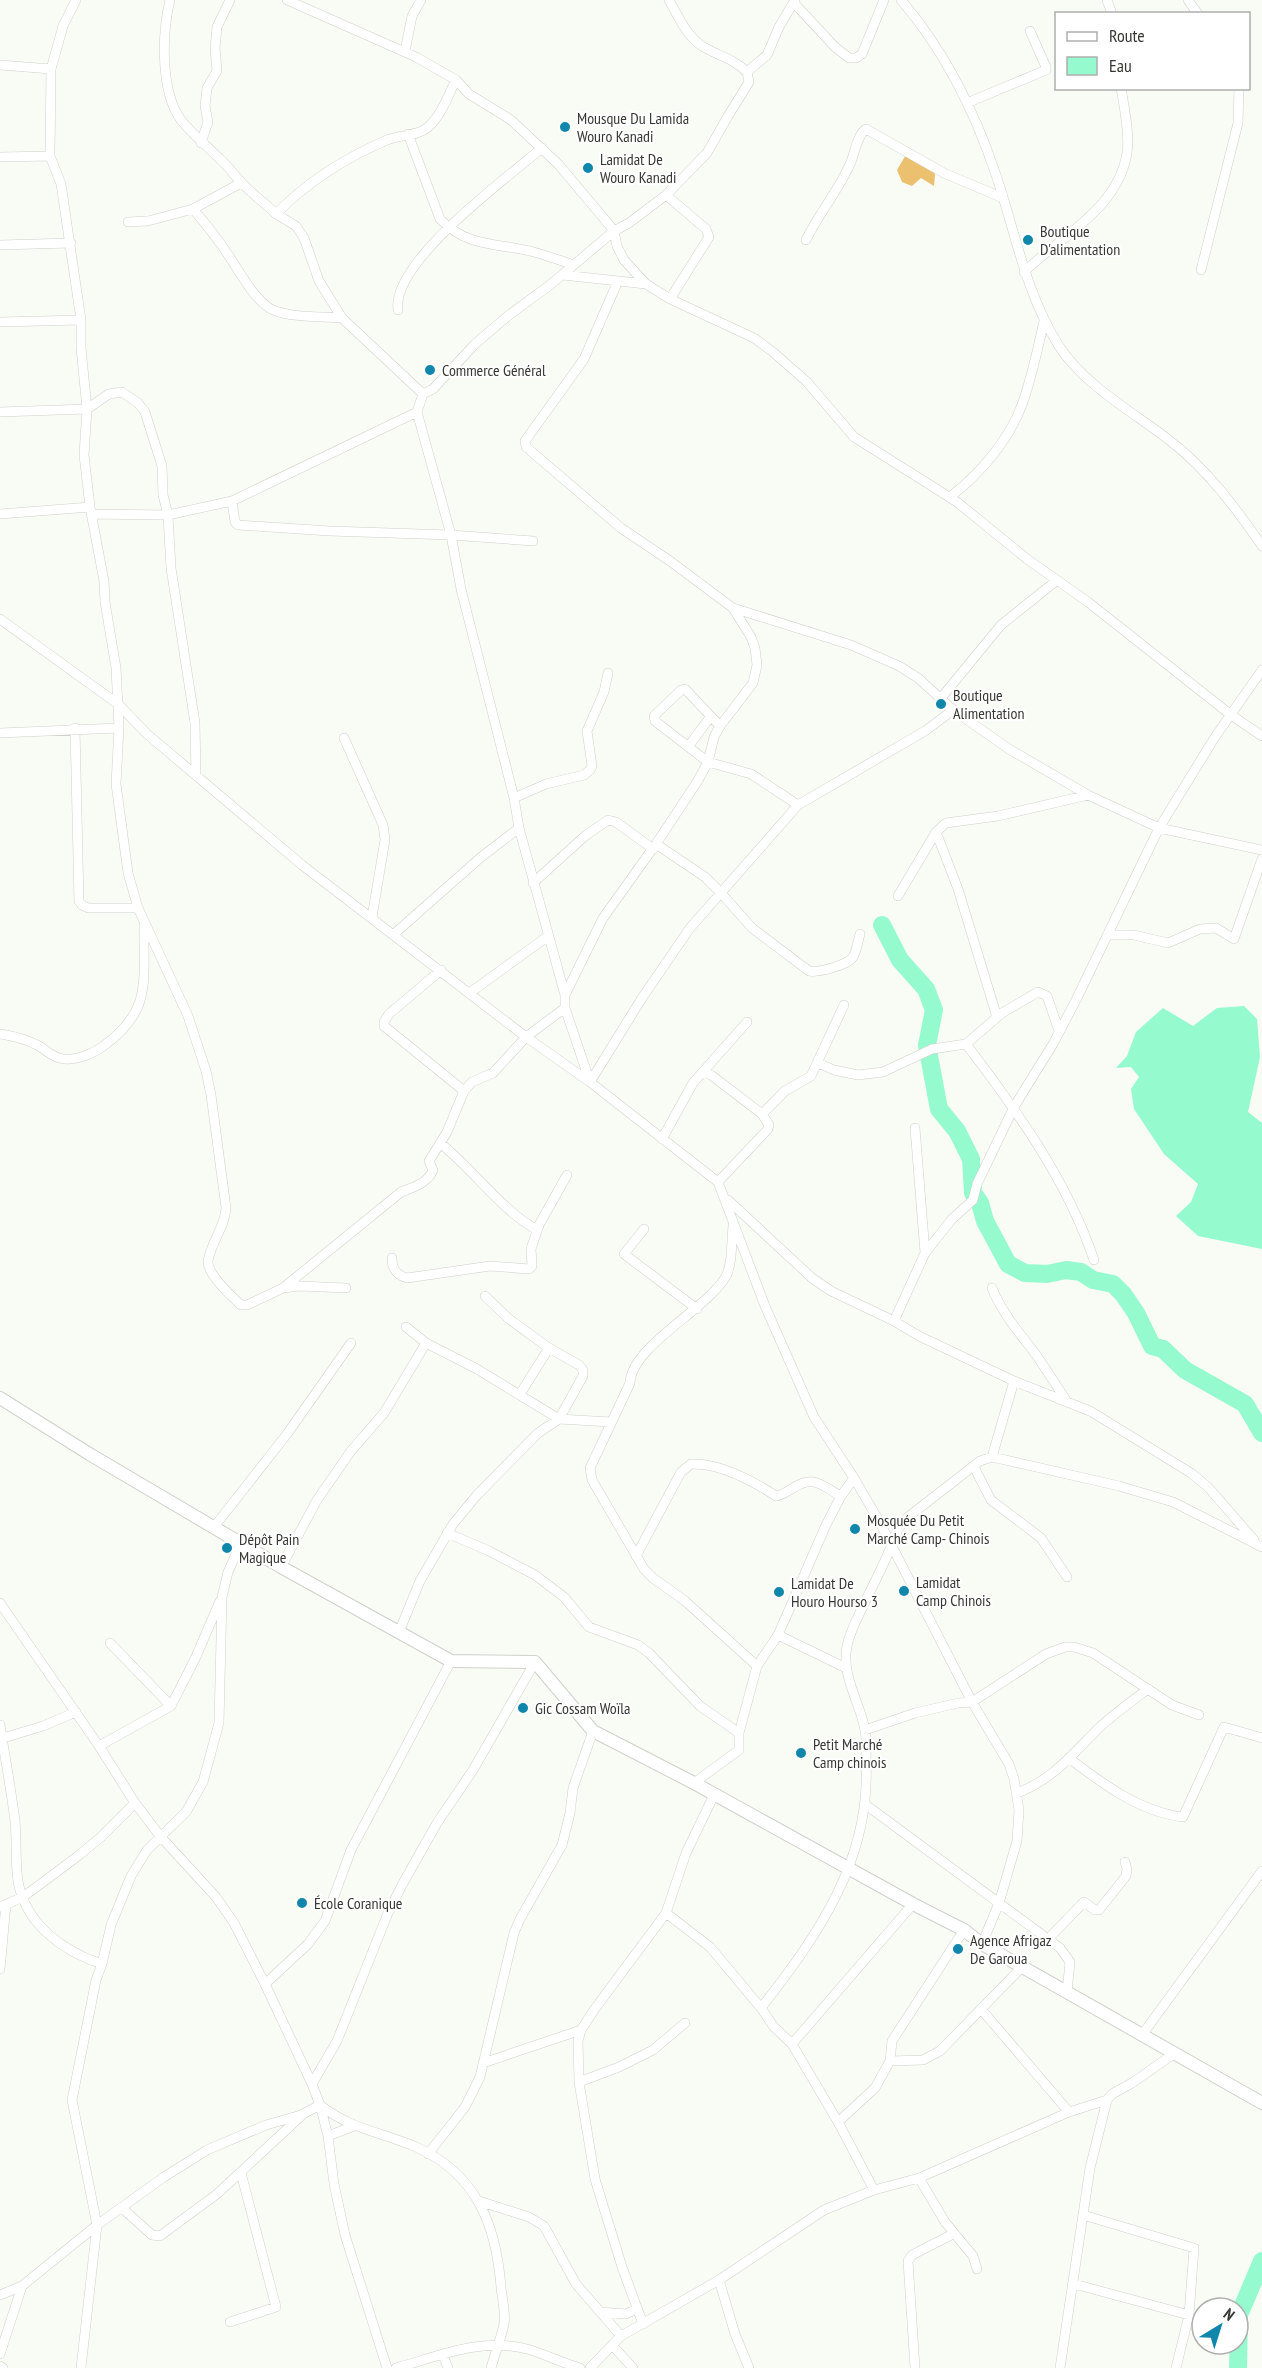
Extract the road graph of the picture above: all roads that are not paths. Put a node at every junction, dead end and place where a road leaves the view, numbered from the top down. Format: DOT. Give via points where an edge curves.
graph roads {
  1 [pos="76,0"];
  2 [pos="170,0"];
  3 [pos="230,0"];
  4 [pos="287,0"];
  5 [pos="308,0"];
  6 [pos="421,0"];
  7 [pos="669,0"];
  8 [pos="884,0"];
  9 [pos="901,0"];
  10 [pos="794,1"];
  11 [pos="318,13"];
  12 [pos="1030,31"];
  13 [pos="405,51"];
  14 [pos="0,65"];
  15 [pos="51,69"];
  16 [pos="747,72"];
  17 [pos="456,80"];
  18 [pos="1121,90"];
  19 [pos="1239,90"];
  20 [pos="967,103"];
  21 [pos="408,134"];
  22 [pos="201,143"];
  23 [pos="542,148"];
  24 [pos="50,156"];
  25 [pos="0,157"];
  26 [pos="241,183"];
  27 [pos="666,195"];
  28 [pos="1003,198"];
  29 [pos="193,209"];
  30 [pos="276,214"];
  31 [pos="128,222"];
  32 [pos="449,228"];
  33 [pos="614,231"];
  34 [pos="806,240"];
  35 [pos="71,243"];
  36 [pos="0,245"];
  37 [pos="574,265"];
  38 [pos="1201,270"];
  39 [pos="1024,272"];
  40 [pos="563,274"];
  41 [pos="618,281"];
  42 [pos="646,284"];
  43 [pos="670,299"];
  44 [pos="398,310"];
  45 [pos="342,318"];
  46 [pos="81,320"];
  47 [pos="1044,321"];
  48 [pos="0,322"];
  49 [pos="423,394"];
  50 [pos="87,409"];
  51 [pos="0,412"];
  52 [pos="417,412"];
  53 [pos="950,497"];
  54 [pos="232,501"];
  55 [pos="90,510"];
  56 [pos="0,514"];
  57 [pos="168,515"];
  58 [pos="451,535"];
  59 [pos="533,541"];
  60 [pos="1262,546"];
  61 [pos="1056,581"];
  62 [pos="733,608"];
  63 [pos="0,618"];
  64 [pos="1262,670"];
  65 [pos="608,673"];
  66 [pos="941,698"];
  67 [pos="118,704"];
  68 [pos="953,710"];
  69 [pos="1231,715"];
  70 [pos="711,716"];
  71 [pos="720,726"];
  72 [pos="75,728"];
  73 [pos="119,728"];
  74 [pos="0,733"];
  75 [pos="1262,736"];
  76 [pos="344,738"];
  77 [pos="688,747"];
  78 [pos="708,762"];
  79 [pos="196,775"];
  80 [pos="1088,795"];
  81 [pos="514,798"];
  82 [pos="798,805"];
  83 [pos="519,828"];
  84 [pos="1159,828"];
  85 [pos="936,832"];
  86 [pos="655,847"];
  87 [pos="1262,850"];
  88 [pos="1262,859"];
  89 [pos="533,883"];
  90 [pos="722,893"];
  91 [pos="898,896"];
  92 [pos="138,908"];
  93 [pos="372,916"];
  94 [pos="144,920"];
  95 [pos="394,934"];
  96 [pos="860,934"];
  97 [pos="1108,934"];
  98 [pos="548,936"];
  99 [pos="441,970"];
  100 [pos="471,992"];
  101 [pos="565,996"];
  102 [pos="844,1005"];
  103 [pos="565,1008"];
  104 [pos="997,1017"];
  105 [pos="747,1022"];
  106 [pos="1059,1031"];
  107 [pos="0,1034"];
  108 [pos="526,1036"];
  109 [pos="966,1044"];
  110 [pos="818,1062"];
  111 [pos="704,1072"];
  112 [pos="590,1082"];
  113 [pos="464,1091"];
  114 [pos="1014,1107"];
  115 [pos="762,1114"];
  116 [pos="915,1128"];
  117 [pos="662,1139"];
  118 [pos="440,1143"];
  119 [pos="567,1175"];
  120 [pos="718,1182"];
  121 [pos="726,1199"];
  122 [pos="733,1223"];
  123 [pos="644,1229"];
  124 [pos="537,1230"];
  125 [pos="925,1253"];
  126 [pos="392,1258"];
  127 [pos="1094,1260"];
  128 [pos="283,1288"];
  129 [pos="346,1288"];
  130 [pos="992,1288"];
  131 [pos="485,1296"];
  132 [pos="697,1309"];
  133 [pos="894,1321"];
  134 [pos="406,1328"];
  135 [pos="351,1343"];
  136 [pos="426,1343"];
  137 [pos="549,1348"];
  138 [pos="1014,1381"];
  139 [pos="520,1394"];
  140 [pos="0,1398"];
  141 [pos="1066,1400"];
  142 [pos="559,1419"];
  143 [pos="611,1422"];
  144 [pos="992,1457"];
  145 [pos="974,1467"];
  146 [pos="854,1478"];
  147 [pos="841,1496"];
  148 [pos="214,1527"];
  149 [pos="447,1533"];
  150 [pos="241,1543"];
  151 [pos="1259,1545"];
  152 [pos="892,1546"];
  153 [pos="636,1556"];
  154 [pos="281,1567"];
  155 [pos="1068,1577"];
  156 [pos="222,1597"];
  157 [pos="0,1603"];
  158 [pos="399,1632"];
  159 [pos="778,1635"];
  160 [pos="110,1643"];
  161 [pos="451,1661"];
  162 [pos="535,1662"];
  163 [pos="757,1666"];
  164 [pos="846,1668"];
  165 [pos="1148,1689"];
  166 [pos="972,1702"];
  167 [pos="171,1706"];
  168 [pos="75,1712"];
  169 [pos="1199,1715"];
  170 [pos="0,1725"];
  171 [pos="865,1730"];
  172 [pos="593,1731"];
  173 [pos="739,1733"];
  174 [pos="1262,1738"];
  175 [pos="1,1739"];
  176 [pos="99,1746"];
  177 [pos="1070,1759"];
  178 [pos="694,1783"];
  179 [pos="1017,1793"];
  180 [pos="714,1796"];
  181 [pos="135,1803"];
  182 [pos="866,1805"];
  183 [pos="160,1836"];
  184 [pos="1125,1862"];
  185 [pos="849,1870"];
  186 [pos="1262,1871"];
  187 [pos="23,1898"];
  188 [pos="999,1903"];
  189 [pos="913,1904"];
  190 [pos="3,1906"];
  191 [pos="666,1913"];
  192 [pos="964,1930"];
  193 [pos="1049,1938"];
  194 [pos="982,1944"];
  195 [pos="102,1964"];
  196 [pos="1022,1967"];
  197 [pos="0,1969"];
  198 [pos="265,1984"];
  199 [pos="1067,1992"];
  200 [pos="761,2008"];
  201 [pos="981,2009"];
  202 [pos="685,2023"];
  203 [pos="581,2030"];
  204 [pos="1142,2035"];
  205 [pos="792,2044"];
  206 [pos="1175,2053"];
  207 [pos="890,2061"];
  208 [pos="483,2063"];
  209 [pos="579,2082"];
  210 [pos="312,2084"];
  211 [pos="1107,2100"];
  212 [pos="1262,2103"];
  213 [pos="320,2105"];
  214 [pos="1069,2112"];
  215 [pos="302,2115"];
  216 [pos="838,2122"];
  217 [pos="354,2126"];
  218 [pos="328,2136"];
  219 [pos="428,2154"];
  220 [pos="241,2173"];
  221 [pos="919,2178"];
  222 [pos="874,2190"];
  223 [pos="479,2202"];
  224 [pos="122,2208"];
  225 [pos="1083,2214"];
  226 [pos="97,2225"];
  227 [pos="953,2234"];
  228 [pos="977,2269"];
  229 [pos="719,2280"];
  230 [pos="1074,2284"];
  231 [pos="22,2286"];
  232 [pos="0,2295"];
  233 [pos="1191,2296"];
  234 [pos="637,2309"];
  235 [pos="600,2312"];
  236 [pos="1190,2315"];
  237 [pos="230,2322"];
  238 [pos="643,2324"];
  239 [pos="621,2336"];
  240 [pos="497,2343"];
  241 [pos="612,2345"];
  242 [pos="0,2354"];
  243 [pos="443,2355"];
  244 [pos="81,2368"];
  245 [pos="387,2368"];
  246 [pos="396,2368"];
  247 [pos="448,2368"];
  248 [pos="491,2368"];
  249 [pos="580,2368"];
  250 [pos="590,2368"];
  251 [pos="633,2368"];
  252 [pos="749,2368"];
  253 [pos="915,2368"];
  254 [pos="1060,2368"];
  255 [pos="1176,2368"];
  1 -- 15 [label="street" via="63,26"];
  2 -- 22 [label="street" via="164,29 170,96 180,119"];
  3 -- 22 [label="street" via="217,27 217,70 207,88 208,122"];
  4 -- 11 [label="street"];
  5 -- 11 [label="street"];
  6 -- 13 [label="street" via="412,16"];
  7 -- 16 [label="street" via="685,29 700,44 734,60"];
  8 -- 10 [label="street" via="862,54 856,58 849,58 835,47"];
  9 -- 20 [label="street" via="938,51"];
  10 -- 16 [label="street" via="767,55"];
  11 -- 13 [label="street"];
  12 -- 20 [label="street" via="1046,70"];
  13 -- 17 [label="street"];
  14 -- 15 [label="street"];
  15 -- 24 [label="street"];
  16 -- 27 [label="street" via="749,82 707,153"];
  17 -- 21 [label="street" via="427,128"];
  17 -- 23 [label="street"];
  18 -- 39 [label="street" via="1127,153 1114,187 1086,220"];
  19 -- 38 [label="street" via="1238,123"];
  20 -- 28 [label="street"];
  21 -- 30 [label="street" via="389,139 324,172"];
  21 -- 32 [label="street" via="440,219"];
  22 -- 26 [label="street"];
  23 -- 32 [label="street"];
  23 -- 33 [label="street"];
  24 -- 25 [label="street"];
  24 -- 35 [label="street" via="61,184"];
  26 -- 29 [label="street"];
  26 -- 30 [label="street"];
  27 -- 33 [label="street"];
  27 -- 43 [label="street" via="706,229 709,237"];
  28 -- 34 [label="street" via="944,173 866,129"];
  28 -- 39 [label="street"];
  29 -- 31 [label="street"];
  29 -- 45 [label="street" via="246,282 273,310"];
  30 -- 45 [label="street" via="296,226 304,238 319,281"];
  32 -- 37 [label="street" via="472,241 530,251"];
  32 -- 44 [label="street" via="429,246 405,278"];
  33 -- 37 [label="street"];
  33 -- 42 [label="street" via="624,260"];
  35 -- 36 [label="street"];
  35 -- 46 [label="street"];
  37 -- 40 [label="street"];
  39 -- 47 [label="street"];
  40 -- 41 [label="street"];
  40 -- 49 [label="street" via="475,344 433,389"];
  41 -- 42 [label="street"];
  41 -- 62 [label="street" via="584,359 525,441 526,447 621,528"];
  42 -- 43 [label="street"];
  43 -- 53 [label="street" via="754,338 794,368 854,437"];
  45 -- 49 [label="street"];
  46 -- 48 [label="street"];
  46 -- 50 [label="street"];
  47 -- 53 [label="street" via="1014,423 978,472"];
  47 -- 60 [label="street" via="1060,348 1094,383 1194,463 1232,504"];
  49 -- 52 [label="street"];
  50 -- 51 [label="street"];
  50 -- 55 [label="street" via="84,455"];
  50 -- 57 [label="street" via="109,394 123,392 142,407 162,466"];
  52 -- 54 [label="street"];
  52 -- 58 [label="street"];
  53 -- 61 [label="street"];
  54 -- 57 [label="street"];
  54 -- 58 [label="street" via="238,525"];
  55 -- 56 [label="street"];
  55 -- 57 [label="street"];
  55 -- 67 [label="street" via="104,581"];
  57 -- 79 [label="street" via="171,568 195,723"];
  58 -- 59 [label="street"];
  58 -- 81 [label="street" via="481,674"];
  61 -- 66 [label="street" via="1006,620"];
  61 -- 69 [label="street"];
  62 -- 66 [label="street" via="879,656 909,672"];
  62 -- 71 [label="street" via="751,637 756,674"];
  63 -- 67 [label="street"];
  64 -- 69 [label="street"];
  65 -- 81 [label="street" via="587,731 590,770"];
  66 -- 68 [label="street"];
  67 -- 73 [label="street"];
  67 -- 79 [label="street" via="147,735"];
  68 -- 80 [label="street" via="1009,749"];
  68 -- 82 [label="street" via="925,731"];
  69 -- 75 [label="street"];
  69 -- 84 [label="street"];
  70 -- 71 [label="street"];
  70 -- 77 [label="street"];
  70 -- 77 [label="street" via="685,689 654,716 655,721"];
  71 -- 78 [label="street"];
  72 -- 73 [label="street"];
  72 -- 74 [label="street"];
  72 -- 92 [label="street" via="79,901 88,908"];
  73 -- 92 [label="street" via="116,784 128,873"];
  76 -- 93 [label="street" via="383,825 385,840"];
  77 -- 78 [label="street"];
  78 -- 82 [label="street" via="751,774"];
  78 -- 86 [label="street"];
  79 -- 93 [label="street" via="302,865"];
  80 -- 84 [label="street"];
  80 -- 85 [label="street" via="999,816 946,823"];
  81 -- 83 [label="street"];
  82 -- 90 [label="street"];
  83 -- 89 [label="street"];
  83 -- 95 [label="street"];
  84 -- 87 [label="street"];
  84 -- 97 [label="street"];
  85 -- 91 [label="street"];
  85 -- 104 [label="street" via="958,889"];
  86 -- 89 [label="street" via="608,819"];
  86 -- 90 [label="street" via="705,877"];
  86 -- 101 [label="street" via="603,918"];
  88 -- 97 [label="street" via="1234,939 1216,928 1200,929 1168,943"];
  89 -- 98 [label="street"];
  90 -- 96 [label="street" via="752,928 809,971 848,962"];
  90 -- 112 [label="street" via="669,957"];
  92 -- 94 [label="street"];
  93 -- 95 [label="street"];
  94 -- 107 [label="street" via="142,996 130,1024 115,1038 97,1051 68,1059 57,1058 22,1038"];
  94 -- 128 [label="street" via="192,1027 211,1095 226,1208 209,1268 242,1305"];
  95 -- 99 [label="street"];
  97 -- 106 [label="street"];
  98 -- 100 [label="street"];
  98 -- 101 [label="street"];
  99 -- 100 [label="street"];
  99 -- 113 [label="street" via="389,1014 384,1026"];
  100 -- 108 [label="street"];
  101 -- 103 [label="street"];
  102 -- 110 [label="street"];
  103 -- 108 [label="street"];
  103 -- 112 [label="street"];
  104 -- 106 [label="street" via="1034,994 1043,993"];
  104 -- 109 [label="street"];
  105 -- 111 [label="street"];
  106 -- 114 [label="street"];
  108 -- 112 [label="street"];
  108 -- 113 [label="street" via="493,1073 476,1078"];
  109 -- 110 [label="street" via="932,1049 876,1074 858,1075"];
  109 -- 114 [label="street"];
  110 -- 115 [label="street" via="811,1076 785,1091"];
  111 -- 115 [label="street"];
  111 -- 117 [label="street" via="698,1075"];
  112 -- 117 [label="street"];
  113 -- 118 [label="street"];
  114 -- 125 [label="street" via="973,1200"];
  114 -- 127 [label="street" via="1068,1196"];
  115 -- 120 [label="street" via="768,1129"];
  116 -- 125 [label="street"];
  117 -- 120 [label="street"];
  118 -- 124 [label="street"];
  118 -- 128 [label="street" via="429,1161 433,1170 427,1179 401,1192"];
  119 -- 124 [label="street"];
  120 -- 121 [label="street"];
  121 -- 122 [label="street"];
  121 -- 133 [label="street" via="821,1285"];
  122 -- 132 [label="street" via="728,1270"];
  122 -- 146 [label="street" via="814,1417"];
  123 -- 132 [label="street" via="624,1254"];
  124 -- 126 [label="street" via="529,1269 490,1266 407,1278 396,1272"];
  125 -- 133 [label="street"];
  128 -- 129 [label="street"];
  130 -- 141 [label="street" via="1014,1328"];
  131 -- 137 [label="street" via="502,1314"];
  132 -- 143 [label="street" via="636,1363"];
  133 -- 138 [label="street"];
  134 -- 136 [label="street"];
  135 -- 148 [label="street" via="287,1434"];
  136 -- 139 [label="street"];
  136 -- 154 [label="street" via="384,1413 317,1500"];
  137 -- 139 [label="street"];
  137 -- 142 [label="street" via="579,1365 584,1376"];
  138 -- 141 [label="street"];
  138 -- 144 [label="street"];
  139 -- 142 [label="street"];
  140 -- 148 [label="main road"];
  141 -- 151 [label="street" via="1098,1415 1199,1479"];
  142 -- 143 [label="street"];
  142 -- 149 [label="street" via="538,1433 477,1495"];
  143 -- 153 [label="street" via="590,1474"];
  144 -- 145 [label="street"];
  144 -- 151 [label="street" via="1173,1502"];
  145 -- 152 [label="street" via="908,1517"];
  145 -- 155 [label="street" via="991,1500 1041,1538"];
  146 -- 147 [label="street"];
  146 -- 152 [label="street"];
  147 -- 153 [label="street" via="807,1480 776,1496 719,1469 691,1464 681,1472"];
  147 -- 159 [label="street"];
  148 -- 150 [label="main road"];
  149 -- 158 [label="street" via="420,1581"];
  149 -- 173 [label="street" via="535,1575 564,1597 589,1627 638,1645 700,1706"];
  150 -- 154 [label="main road"];
  150 -- 156 [label="street"];
  152 -- 164 [label="street" via="850,1635"];
  152 -- 166 [label="street"];
  153 -- 163 [label="street" via="653,1578 685,1601"];
  154 -- 158 [label="main road"];
  156 -- 167 [label="street"];
  156 -- 183 [label="street" via="217,1735 203,1782 192,1803"];
  157 -- 168 [label="street"];
  158 -- 161 [label="main road"];
  159 -- 163 [label="street"];
  159 -- 164 [label="street"];
  160 -- 167 [label="street"];
  161 -- 162 [label="main road"];
  161 -- 198 [label="street" via="351,1850 325,1921 308,1944"];
  162 -- 172 [label="main road"];
  162 -- 210 [label="street" via="402,1884 337,2041"];
  163 -- 173 [label="street"];
  164 -- 171 [label="street"];
  165 -- 166 [label="street" via="1093,1653 1065,1647 1046,1654"];
  165 -- 169 [label="street" via="1172,1705"];
  165 -- 177 [label="street" via="1100,1727"];
  166 -- 171 [label="street" via="915,1713"];
  166 -- 179 [label="street" via="1002,1751"];
  167 -- 176 [label="street"];
  168 -- 175 [label="street"];
  168 -- 176 [label="street"];
  170 -- 175 [label="street"];
  171 -- 182 [label="street"];
  172 -- 178 [label="main road"];
  172 -- 208 [label="street" via="573,1788 562,1845 514,1933"];
  173 -- 178 [label="street" via="739,1750"];
  174 -- 177 [label="street" via="1224,1726 1183,1817 1133,1801"];
  175 -- 187 [label="street"];
  176 -- 181 [label="street"];
  177 -- 179 [label="street" via="1043,1781"];
  178 -- 180 [label="main road"];
  179 -- 188 [label="street" via="1017,1842"];
  180 -- 185 [label="main road"];
  180 -- 191 [label="street" via="686,1852"];
  181 -- 183 [label="street"];
  181 -- 187 [label="street" via="101,1837"];
  182 -- 185 [label="street"];
  182 -- 188 [label="street"];
  183 -- 195 [label="street" via="139,1862 119,1902"];
  183 -- 198 [label="street" via="216,1897"];
  184 -- 193 [label="street" via="1126,1875 1099,1910 1084,1902"];
  185 -- 189 [label="main road"];
  185 -- 200 [label="street" via="830,1909"];
  186 -- 204 [label="street"];
  187 -- 190 [label="street"];
  187 -- 195 [label="street" via="35,1920 58,1944"];
  188 -- 193 [label="street"];
  188 -- 194 [label="street"];
  189 -- 192 [label="main road"];
  189 -- 205 [label="street"];
  190 -- 197 [label="street"];
  191 -- 200 [label="street" via="710,1947"];
  191 -- 203 [label="street"];
  192 -- 194 [label="main road"];
  192 -- 207 [label="street" via="892,2041"];
  193 -- 199 [label="street" via="1070,1962"];
  194 -- 196 [label="main road"];
  195 -- 226 [label="street" via="72,2100"];
  196 -- 199 [label="main road"];
  196 -- 201 [label="street"];
  198 -- 210 [label="street"];
  199 -- 204 [label="main road"];
  200 -- 205 [label="street"];
  201 -- 207 [label="street" via="932,2057"];
  201 -- 214 [label="street"];
  202 -- 209 [label="street" via="652,2050"];
  203 -- 208 [label="street"];
  203 -- 209 [label="street" via="577,2051"];
  204 -- 206 [label="main road"];
  205 -- 216 [label="street"];
  206 -- 211 [label="street"];
  206 -- 212 [label="main road"];
  207 -- 216 [label="street" via="875,2088"];
  208 -- 219 [label="street" via="474,2093"];
  209 -- 234 [label="street" via="595,2179"];
  210 -- 213 [label="street"];
  211 -- 214 [label="street"];
  211 -- 225 [label="street"];
  213 -- 215 [label="street"];
  213 -- 217 [label="street"];
  213 -- 218 [label="street"];
  214 -- 221 [label="street"];
  215 -- 220 [label="street"];
  215 -- 224 [label="street" via="266,2125 207,2150"];
  216 -- 222 [label="street"];
  217 -- 218 [label="street"];
  217 -- 219 [label="street"];
  218 -- 245 [label="street" via="345,2235"];
  219 -- 223 [label="street" via="454,2171"];
  220 -- 224 [label="street" via="160,2236 152,2235"];
  220 -- 237 [label="street" via="276,2307"];
  221 -- 222 [label="street"];
  221 -- 227 [label="street"];
  222 -- 229 [label="street" via="815,2215"];
  223 -- 235 [label="street" via="529,2217 544,2226 576,2284"];
  223 -- 240 [label="street" via="499,2258 504,2322"];
  224 -- 226 [label="street"];
  225 -- 230 [label="street"];
  225 -- 233 [label="street" via="1194,2248"];
  226 -- 231 [label="street"];
  226 -- 244 [label="street"];
  227 -- 228 [label="street" via="973,2256"];
  227 -- 253 [label="street" via="912,2255 908,2261"];
  229 -- 238 [label="street"];
  229 -- 252 [label="street"];
  230 -- 236 [label="street"];
  230 -- 254 [label="street"];
  231 -- 232 [label="street"];
  231 -- 242 [label="street"];
  234 -- 235 [label="street" via="622,2314"];
  234 -- 238 [label="street"];
  235 -- 239 [label="street"];
  236 -- 255 [label="street"];
  238 -- 239 [label="street"];
  239 -- 241 [label="street"];
  240 -- 243 [label="street"];
  240 -- 248 [label="street"];
  240 -- 249 [label="street"];
  241 -- 250 [label="street"];
  241 -- 251 [label="street"];
  243 -- 246 [label="street"];
  243 -- 247 [label="street"];
}
